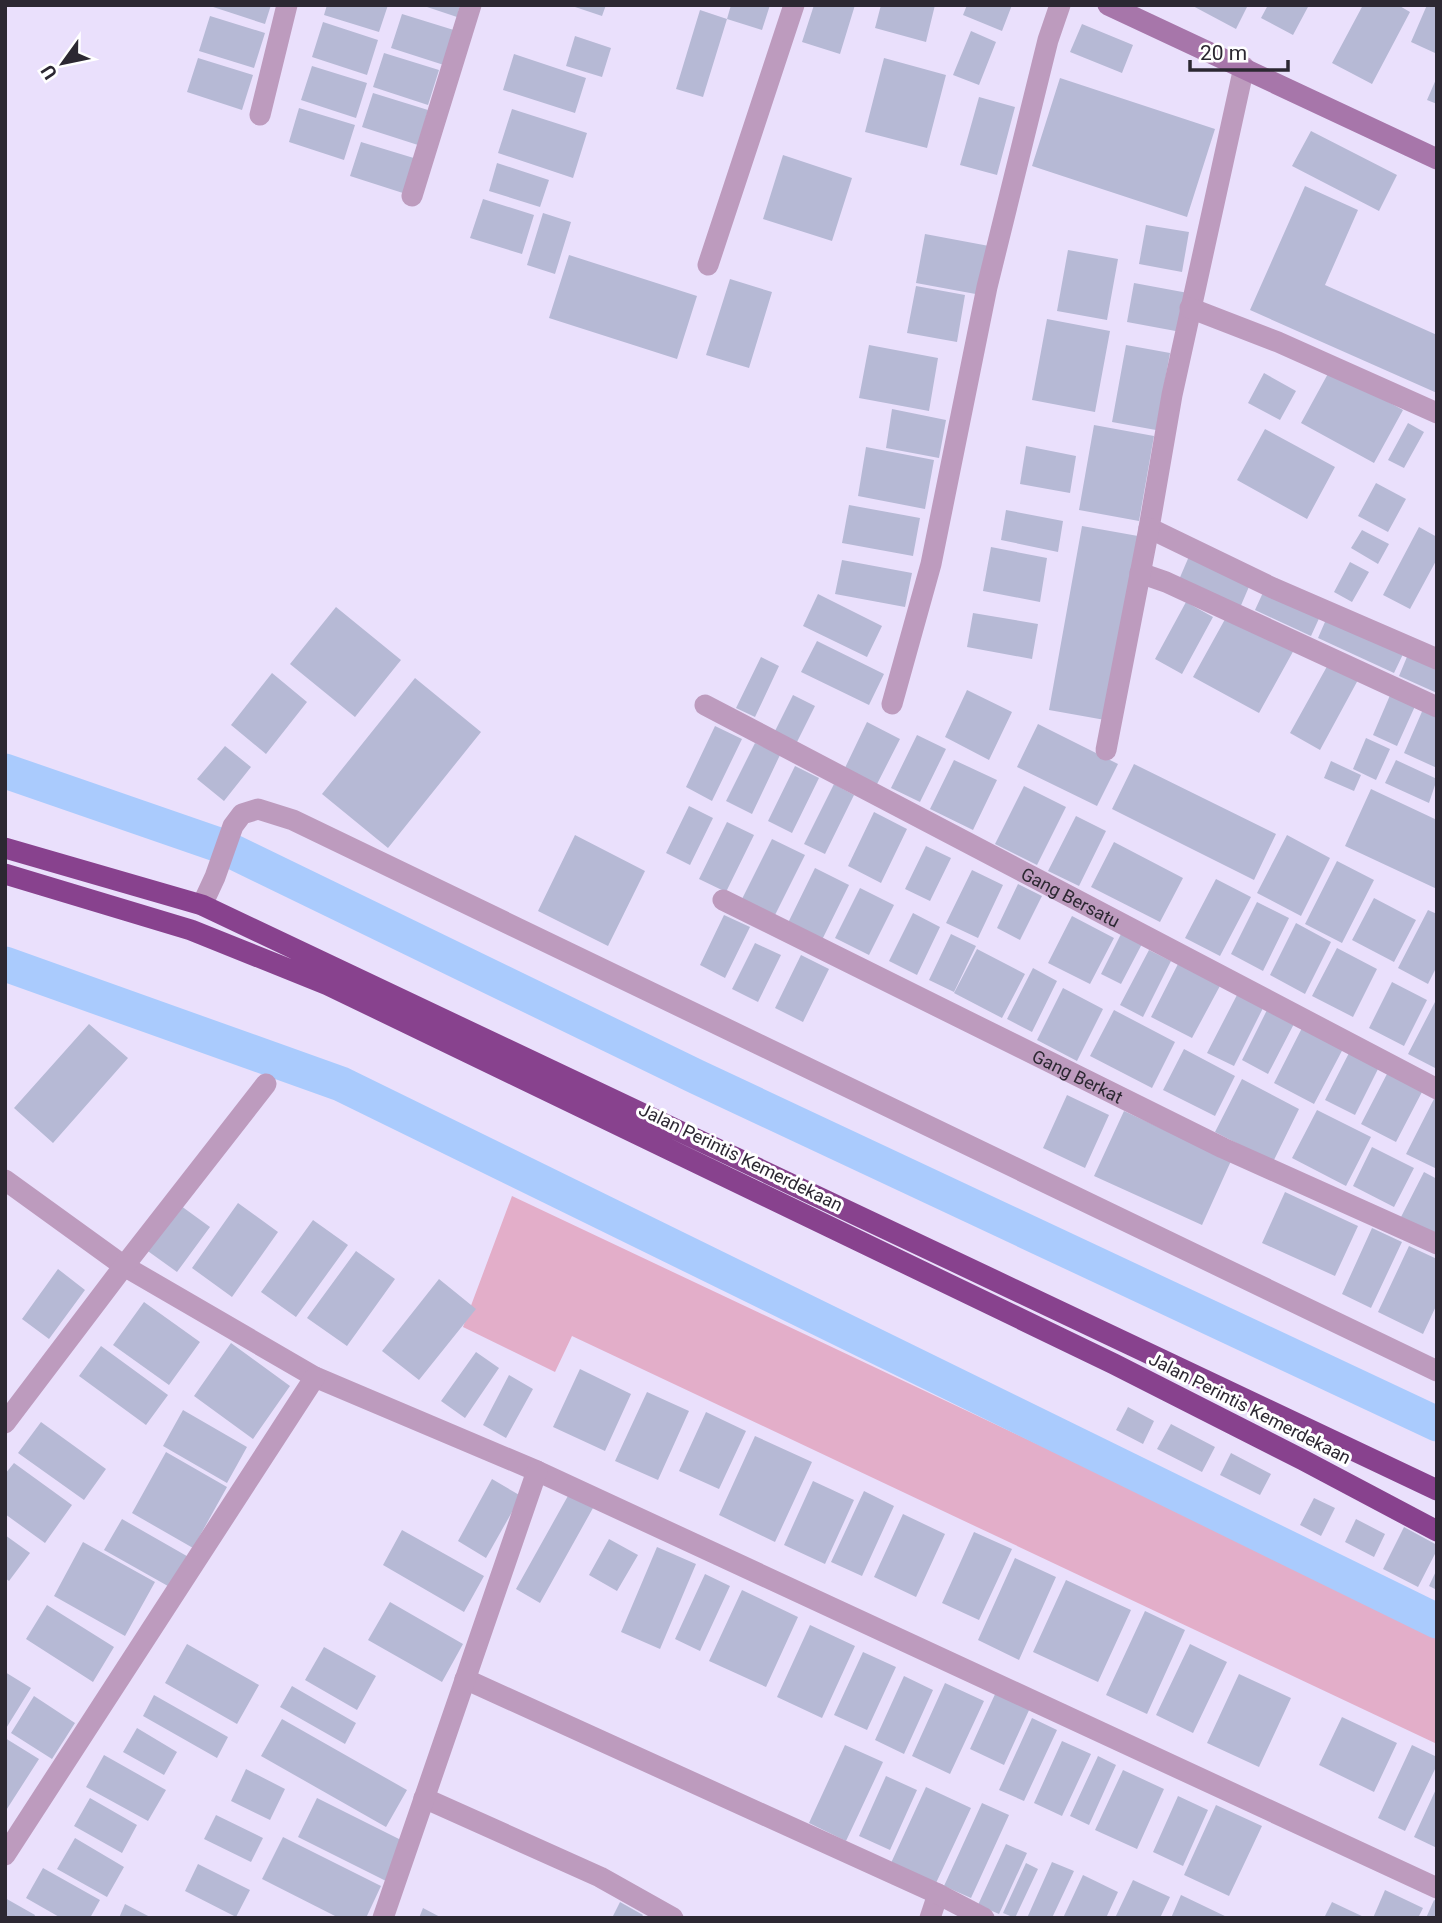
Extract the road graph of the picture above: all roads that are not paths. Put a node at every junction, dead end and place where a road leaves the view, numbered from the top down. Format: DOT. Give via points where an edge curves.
graph roads {
  1 [pos="287,5"];
  2 [pos="471,5"];
  3 [pos="794,5"];
  4 [pos="1060,5"];
  5 [pos="1108,5"];
  6 [pos="1244,67"];
  7 [pos="260,115"];
  8 [pos="1437,159"];
  9 [pos="412,196"];
  10 [pos="708,265"];
  11 [pos="1190,308"];
  12 [pos="1437,413"];
  13 [pos="1149,528"];
  14 [pos="1140,573"];
  15 [pos="1437,659"];
  16 [pos="892,704"];
  17 [pos="705,705"];
  18 [pos="1437,707"];
  19 [pos="1105,750"];
  20 [pos="5,848"];
  21 [pos="5,873"];
  22 [pos="723,900"];
  23 [pos="202,905"];
  24 [pos="266,1084"];
  25 [pos="1437,1089"];
  26 [pos="5,1180"];
  27 [pos="1437,1244"];
  28 [pos="124,1266"];
  29 [pos="1437,1371"];
  30 [pos="315,1377"];
  31 [pos="5,1423"];
  32 [pos="537,1471"];
  33 [pos="1437,1490"];
  34 [pos="1437,1531"];
  35 [pos="465,1679"];
  36 [pos="424,1798"];
  37 [pos="5,1855"];
  38 [pos="1437,1888"];
  39 [pos="938,1894"];
  40 [pos="383,1918"];
  41 [pos="673,1918"];
  42 [pos="930,1918"];
  43 [pos="984,1918"];
  1 -- 7 [label="street"];
  2 -- 9 [label="street"];
  3 -- 10 [label="street"];
  4 -- 16 [label="street" via="986,286 931,564"];
  5 -- 6 [label="street"];
  6 -- 8 [label="street"];
  6 -- 11 [label="street"];
  11 -- 12 [label="street" via="1279,342"];
  11 -- 13 [label="street"];
  13 -- 14 [label="street"];
  13 -- 15 [label="street"];
  14 -- 18 [label="street"];
  14 -- 19 [label="street"];
  17 -- 25 [label="street, Gang Bersatu"];
  20 -- 23 [label="highway, Jalan Perintis Kemerdekaan"];
  21 -- 34 [label="highway, Jalan Perintis Kemerdekaan" via="191,930 328,985 1114,1364"];
  22 -- 27 [label="street, Gang Berkat" via="1223,1148"];
  23 -- 29 [label="street" via="242,814 258,809 293,820"];
  23 -- 33 [label="highway, Jalan Perintis Kemerdekaan"];
  24 -- 28 [label="street"];
  26 -- 28 [label="street"];
  28 -- 30 [label="street"];
  28 -- 31 [label="street"];
  30 -- 32 [label="street"];
  30 -- 37 [label="street"];
  32 -- 35 [label="street"];
  32 -- 38 [label="street"];
  35 -- 36 [label="street"];
  35 -- 39 [label="street"];
  36 -- 40 [label="street"];
  36 -- 41 [label="street" via="600,1877"];
  39 -- 42 [label="street"];
  39 -- 43 [label="street"];
}
